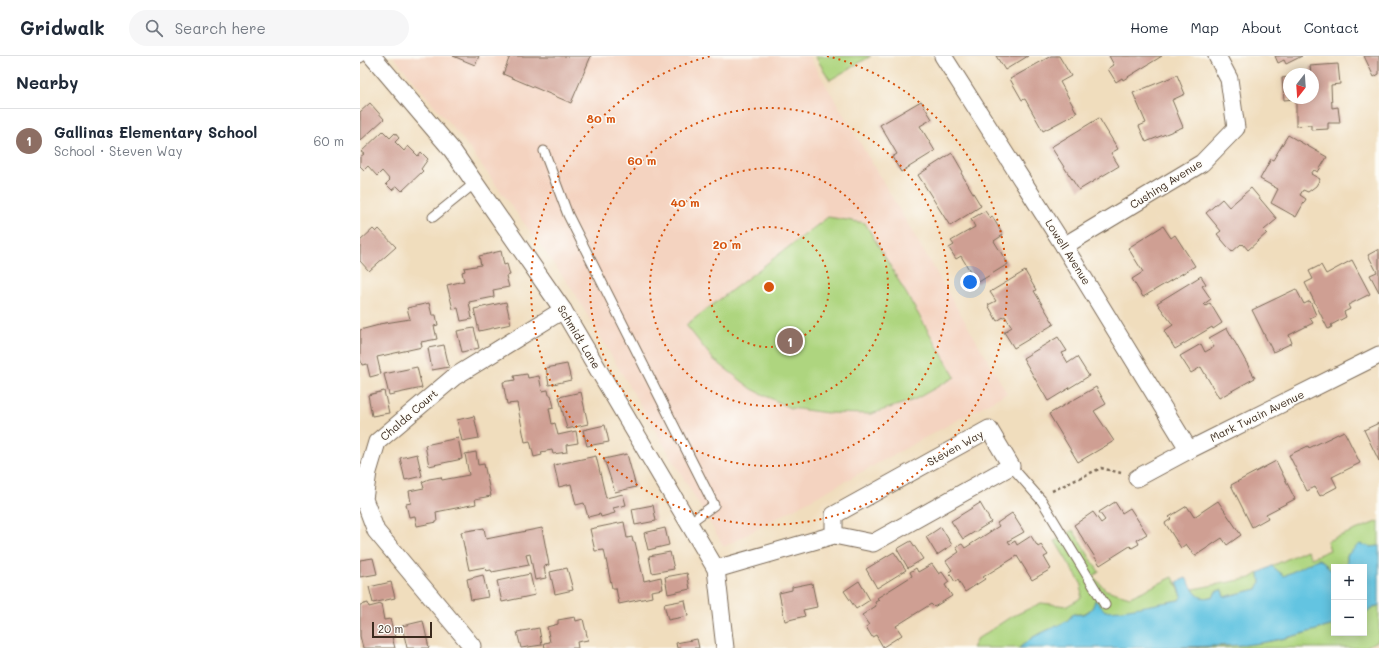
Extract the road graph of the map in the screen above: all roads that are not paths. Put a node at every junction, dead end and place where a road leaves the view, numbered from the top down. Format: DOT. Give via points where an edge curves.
graph roads {
  1 [pos="363,56"];
  2 [pos="372,56"];
  3 [pos="943,56"];
  4 [pos="1217,56"];
  5 [pos="360,58"];
  6 [pos="544,150"];
  7 [pos="475,183"];
  8 [pos="432,216"];
  9 [pos="1064,246"];
  10 [pos="563,310"];
  11 [pos="1379,355"];
  12 [pos="1189,450"];
  13 [pos="1011,466"];
  14 [pos="1137,478"];
  15 [pos="363,492"];
  16 [pos="689,523"];
  17 [pos="834,535"];
  18 [pos="716,569"];
  19 [pos="1105,605"];
  20 [pos="472,646"];
  21 [pos="725,648"];
  1 -- 5 [label="lane"];
  2 -- 7 [label="street, Schmidt Lane" via="452,150"];
  3 -- 9 [label="street, Lowell Avenue"];
  4 -- 9 [label="street, Cushing Avenue" via="1229,79 1236,128 1202,163"];
  6 -- 16 [label="lane" via="568,215 714,505"];
  7 -- 8 [label="lane"];
  7 -- 10 [label="street, Schmidt Lane"];
  9 -- 12 [label="street, Lowell Avenue"];
  10 -- 15 [label="street, Chalda Court" via="454,377 377,442"];
  10 -- 16 [label="street, Schmidt Lane"];
  11 -- 12 [label="street, Mark Twain Avenue"];
  12 -- 14 [label="street, Mark Twain Avenue"];
  13 -- 17 [label="street" via="873,544"];
  13 -- 17 [label="street, Steven Way" via="989,429 834,515"];
  13 -- 19 [label="lane" via="1042,501"];
  15 -- 20 [label="street, Chalda Court" via="376,530"];
  16 -- 18 [label="street, Schmidt Lane"];
  17 -- 18 [label="street"];
  18 -- 21 [label="street, Schmidt Lane"];
}
